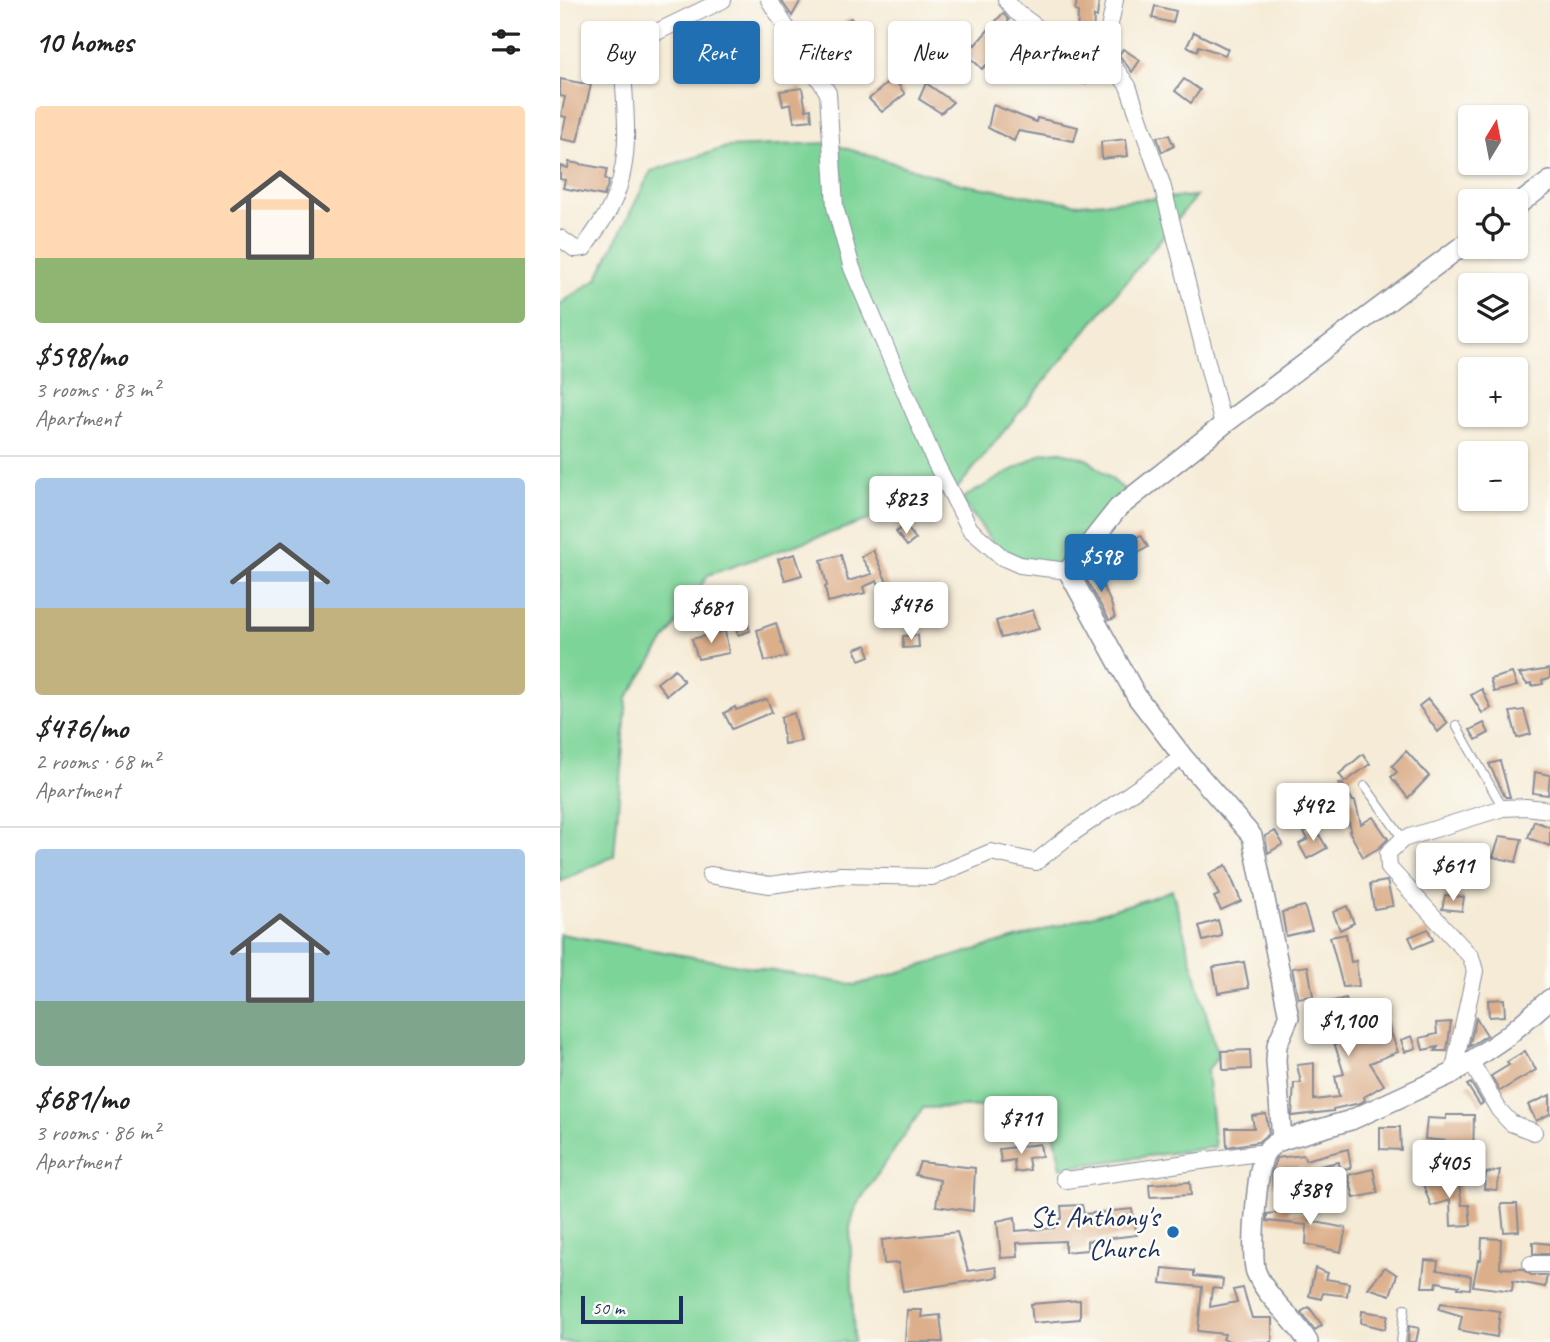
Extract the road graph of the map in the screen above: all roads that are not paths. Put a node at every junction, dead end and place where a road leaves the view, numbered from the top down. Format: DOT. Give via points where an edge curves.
graph roads {
  1 [pos="723,0"];
  2 [pos="769,0"];
  3 [pos="1006,0"];
  4 [pos="1115,0"];
  5 [pos="1028,21"];
  6 [pos="1550,181"];
  7 [pos="1528,197"];
  8 [pos="560,238"];
  9 [pos="1458,249"];
  10 [pos="1223,425"];
  11 [pos="1068,571"];
  12 [pos="1456,725"];
  13 [pos="1183,757"];
  14 [pos="1365,786"];
  15 [pos="1503,808"];
  16 [pos="1550,810"];
  17 [pos="1404,839"];
  18 [pos="710,874"];
  19 [pos="1550,999"];
  20 [pos="1471,1062"];
  21 [pos="1453,1073"];
  22 [pos="1534,1132"];
  23 [pos="1282,1140"];
  24 [pos="1264,1155"];
  25 [pos="1064,1178"];
  26 [pos="1531,1264"];
  27 [pos="1550,1264"];
  28 [pos="1405,1308"];
  29 [pos="1308,1342"];
  30 [pos="1401,1342"];
  1 -- 8 [label="street" via="632,44 621,59 628,138 611,206 584,248 575,249"];
  2 -- 11 [label="street" via="828,93 835,207 852,268 935,462 970,529 1002,558"];
  3 -- 5 [label="street"];
  4 -- 10 [label="street" via="1104,53 1128,86 1162,184"];
  6 -- 7 [label="street"];
  9 -- 10 [label="street"];
  10 -- 11 [label="street" via="1118,508"];
  11 -- 13 [label="street" via="1137,697"];
  12 -- 15 [label="lane"];
  13 -- 18 [label="street" via="1036,862 991,852 932,877 841,875 770,885"];
  13 -- 23 [label="street" via="1252,836 1289,1017 1277,1045 1276,1061"];
  14 -- 17 [label="lane"];
  15 -- 16 [label="street"];
  15 -- 17 [label="street"];
  17 -- 21 [label="street" via="1388,853 1389,869 1460,943 1475,971"];
  19 -- 20 [label="street"];
  20 -- 21 [label="street"];
  20 -- 22 [label="street" via="1499,1110 1511,1123"];
  21 -- 23 [label="street" via="1351,1120"];
  23 -- 24 [label="street"];
  24 -- 25 [label="street"];
  24 -- 29 [label="street" via="1253,1234 1255,1270"];
  26 -- 27 [label="street"];
  28 -- 30 [label="lane"];
}
